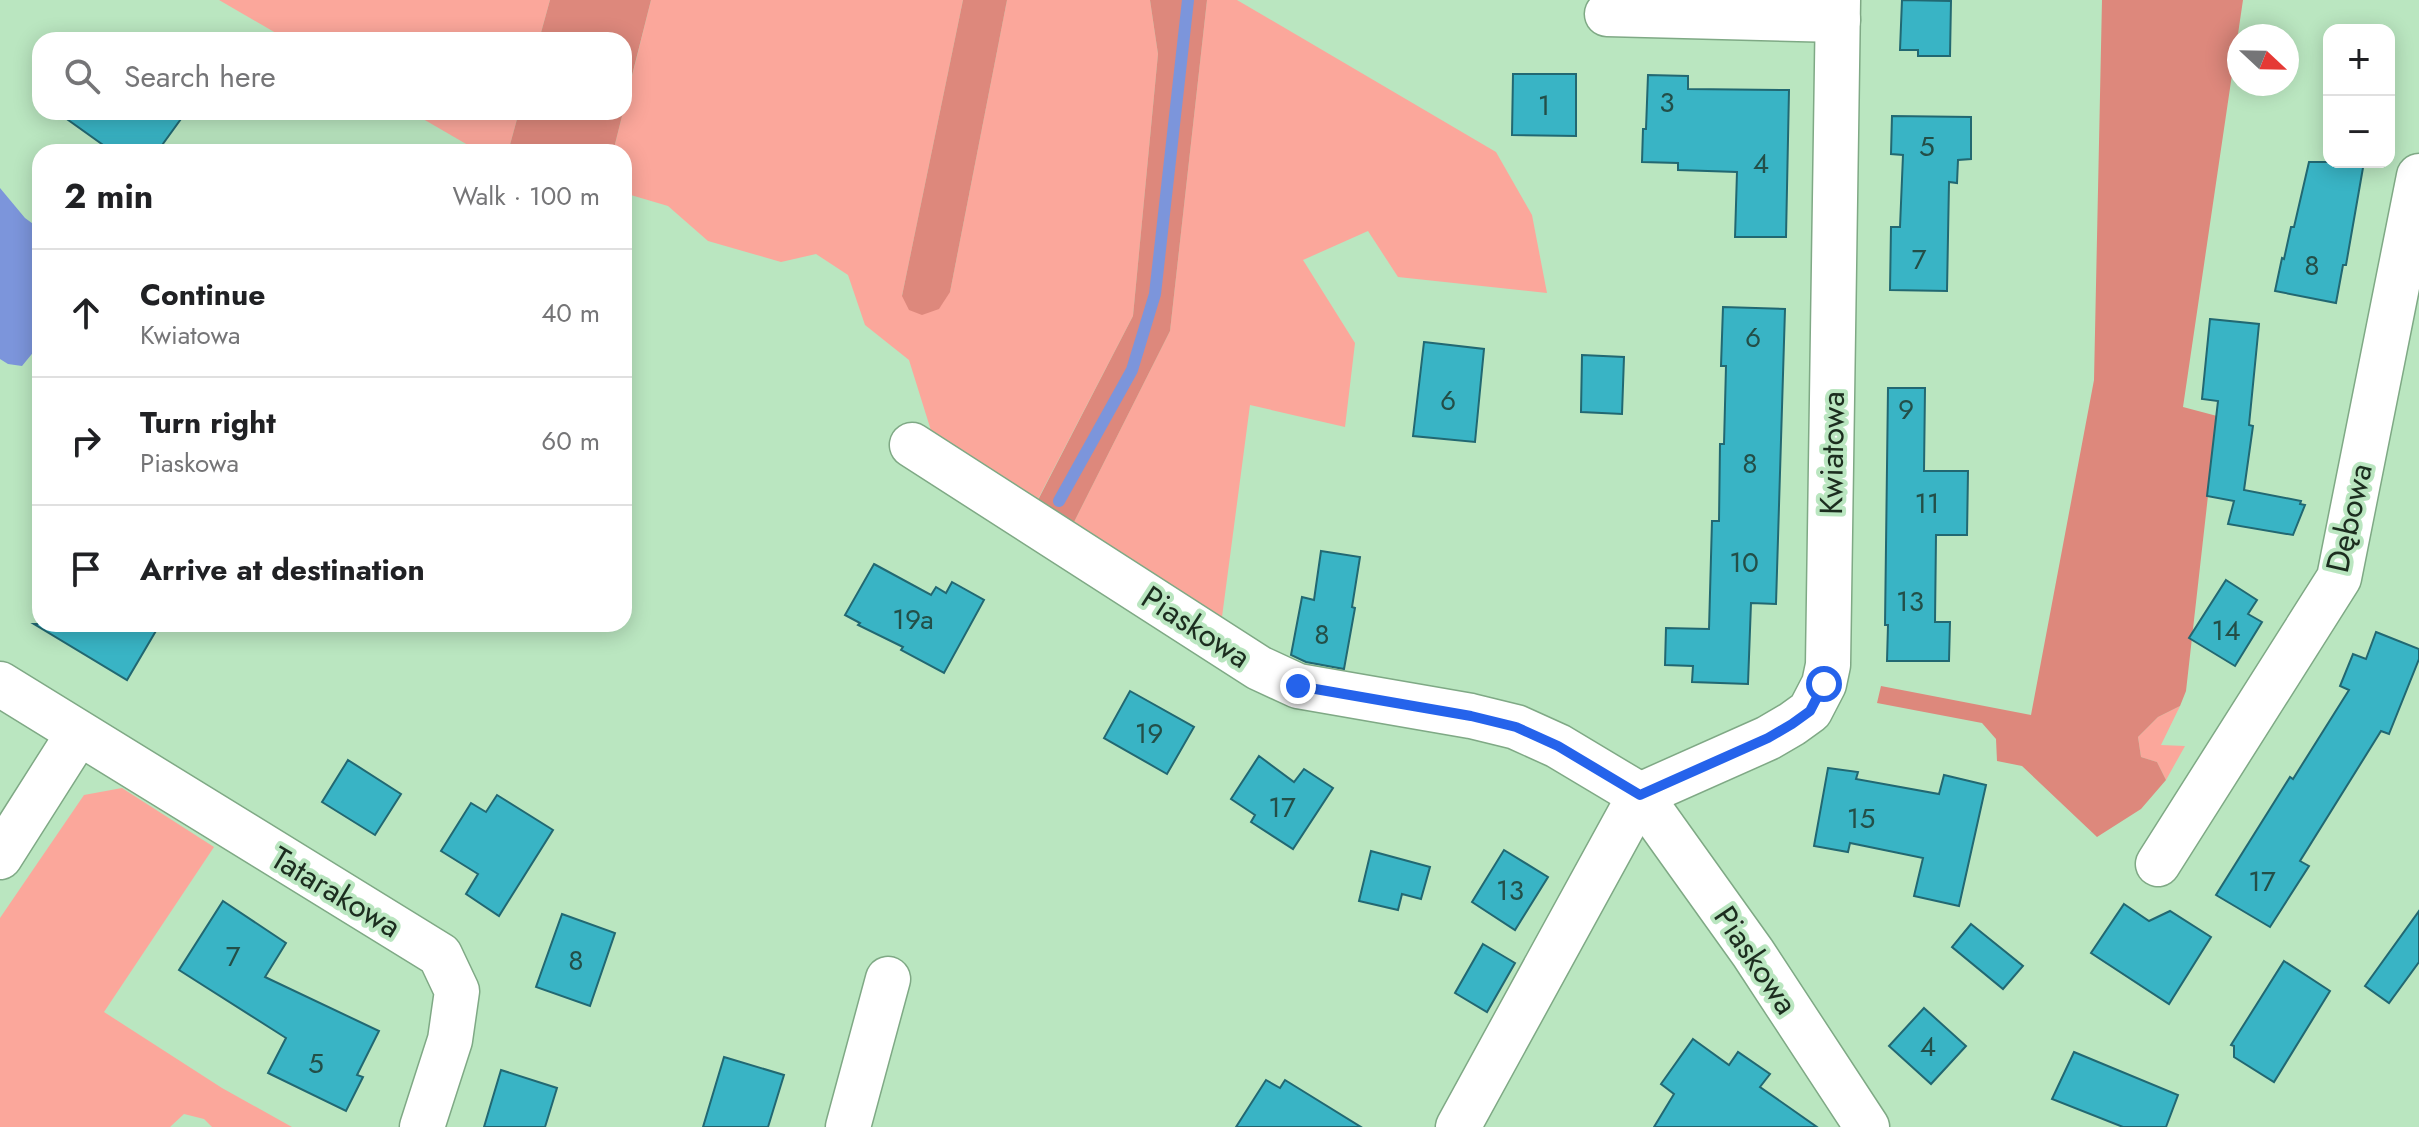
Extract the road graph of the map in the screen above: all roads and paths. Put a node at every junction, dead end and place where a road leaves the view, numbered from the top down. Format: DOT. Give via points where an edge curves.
graph roads {
  1 [pos="1838,10"];
  2 [pos="1607,14"];
  3 [pos="2419,176"];
  4 [pos="912,445"];
  5 [pos="0,684"];
  6 [pos="78,734"];
  7 [pos="1640,795"];
  8 [pos="0,857"];
  9 [pos="2158,864"];
  10 [pos="888,979"];
  11 [pos="422,1127"];
  12 [pos="848,1127"];
  13 [pos="1458,1127"];
  14 [pos="1867,1127"];
  1 -- 2 [label="street"];
  1 -- 7 [label="street, Kwiatowa" via="1826,674 1810,711 1792,724"];
  3 -- 9 [label="street, Dębowa" via="2339,578"];
  4 -- 7 [label="street, Piaskowa" via="1259,668 1298,686 1516,727"];
  5 -- 6 [label="street, Tatarakowa"];
  6 -- 8 [label="street"];
  6 -- 11 [label="street, Tatarakowa" via="440,955 457,991 450,1040"];
  7 -- 13 [label="street"];
  7 -- 14 [label="street, Piaskowa" via="1753,953"];
  10 -- 12 [label="street"];
}
